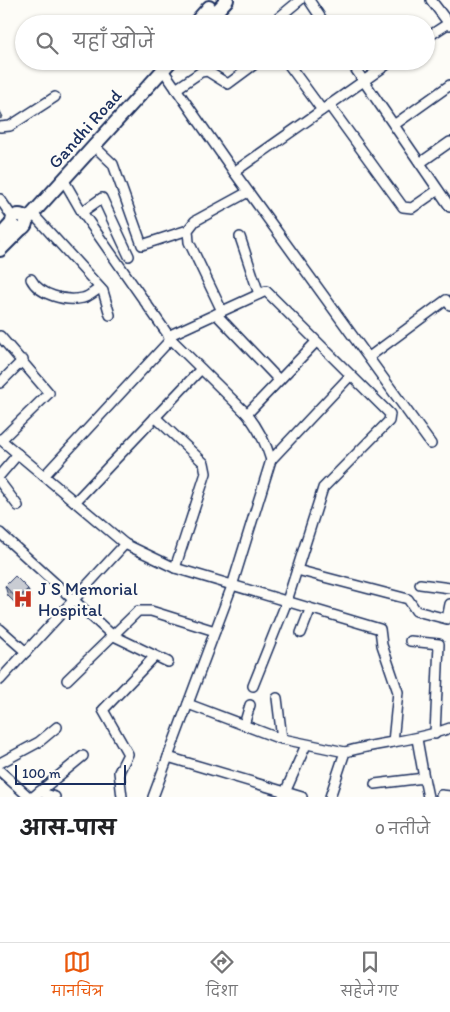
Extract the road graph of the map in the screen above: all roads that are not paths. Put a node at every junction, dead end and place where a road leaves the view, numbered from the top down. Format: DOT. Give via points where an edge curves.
graph roads {
  1 [pos="215,0"];
  2 [pos="227,0"];
  3 [pos="300,0"];
  4 [pos="309,0"];
  5 [pos="431,0"];
  6 [pos="202,15"];
  7 [pos="213,15"];
  8 [pos="282,15"];
  9 [pos="319,15"];
  10 [pos="449,24"];
  11 [pos="435,33"];
  12 [pos="159,70"];
  13 [pos="160,70"];
  14 [pos="168,70"];
  15 [pos="247,70"];
  16 [pos="293,70"];
  17 [pos="356,70"];
  18 [pos="379,70"];
  19 [pos="364,81"];
  20 [pos="450,85"];
  21 [pos="176,89"];
  22 [pos="55,97"];
  23 [pos="325,108"];
  24 [pos="394,125"];
  25 [pos="0,127"];
  26 [pos="450,142"];
  27 [pos="93,144"];
  28 [pos="420,163"];
  29 [pos="234,172"];
  30 [pos="63,179"];
  31 [pos="438,190"];
  32 [pos="248,192"];
  33 [pos="0,199"];
  34 [pos="450,206"];
  35 [pos="82,212"];
  36 [pos="21,220"];
  37 [pos="188,230"];
  38 [pos="0,236"];
  39 [pos="240,237"];
  40 [pos="0,250"];
  41 [pos="129,256"];
  42 [pos="31,279"];
  43 [pos="100,288"];
  44 [pos="259,294"];
  45 [pos="449,301"];
  46 [pos="219,312"];
  47 [pos="110,315"];
  48 [pos="0,336"];
  49 [pos="170,337"];
  50 [pos="316,342"];
  51 [pos="369,357"];
  52 [pos="23,360"];
  53 [pos="201,369"];
  54 [pos="350,376"];
  55 [pos="280,380"];
  56 [pos="0,383"];
  57 [pos="247,414"];
  58 [pos="155,417"];
  59 [pos="1,440"];
  60 [pos="431,444"];
  61 [pos="18,454"];
  62 [pos="270,460"];
  63 [pos="0,475"];
  64 [pos="44,476"];
  65 [pos="0,482"];
  66 [pos="75,502"];
  67 [pos="18,506"];
  68 [pos="2,538"];
  69 [pos="126,544"];
  70 [pos="175,568"];
  71 [pos="297,570"];
  72 [pos="420,584"];
  73 [pos="232,586"];
  74 [pos="450,588"];
  75 [pos="74,600"];
  76 [pos="287,601"];
  77 [pos="450,604"];
  78 [pos="310,610"];
  79 [pos="0,629"];
  80 [pos="215,631"];
  81 [pos="300,633"];
  82 [pos="112,635"];
  83 [pos="410,642"];
  84 [pos="26,652"];
  85 [pos="154,656"];
  86 [pos="168,662"];
  87 [pos="4,669"];
  88 [pos="0,680"];
  89 [pos="67,680"];
  90 [pos="253,686"];
  91 [pos="277,698"];
  92 [pos="188,704"];
  93 [pos="250,706"];
  94 [pos="244,725"];
  95 [pos="58,727"];
  96 [pos="450,728"];
  97 [pos="435,734"];
  98 [pos="282,739"];
  99 [pos="417,739"];
  100 [pos="393,742"];
  101 [pos="306,744"];
  102 [pos="345,752"];
  103 [pos="83,756"];
  104 [pos="168,756"];
  105 [pos="0,763"];
  106 [pos="0,771"];
  107 [pos="424,778"];
  108 [pos="375,784"];
  109 [pos="284,794"];
  110 [pos="36,795"];
  111 [pos="29,797"];
  112 [pos="55,797"];
  113 [pos="122,797"];
  114 [pos="153,797"];
  115 [pos="302,797"];
  116 [pos="330,797"];
  117 [pos="428,797"];
  1 -- 6 [label="main road"];
  2 -- 7 [label="main road"];
  3 -- 8 [label="street"];
  4 -- 9 [label="street"];
  5 -- 10 [label="street"];
  10 -- 11 [label="street"];
  12 -- 36 [label="main road, Gandhi Road"];
  13 -- 27 [label="main road, Gandhi Road"];
  14 -- 21 [label="street"];
  15 -- 21 [label="street" via="228,84 207,71 201,72"];
  16 -- 23 [label="street"];
  17 -- 19 [label="street"];
  18 -- 19 [label="street"];
  19 -- 23 [label="street"];
  19 -- 24 [label="street"];
  20 -- 24 [label="street"];
  21 -- 29 [label="street"];
  22 -- 25 [label="street" via="10,126"];
  23 -- 29 [label="street"];
  23 -- 31 [label="street" via="403,207 412,208"];
  24 -- 28 [label="street"];
  26 -- 28 [label="street"];
  27 -- 30 [label="main road, Gandhi Road"];
  27 -- 37 [label="street" via="113,164 142,245"];
  28 -- 31 [label="street"];
  29 -- 32 [label="street"];
  30 -- 35 [label="street"];
  30 -- 36 [label="main road, Gandhi Road"];
  31 -- 34 [label="street"];
  32 -- 37 [label="street" via="195,221"];
  32 -- 51 [label="street"];
  33 -- 36 [label="street"];
  35 -- 41 [label="street" via="102,198"];
  35 -- 49 [label="street"];
  36 -- 38 [label="main road, Gandhi Road"];
  36 -- 40 [label="main road, Gandhi Road"];
  36 -- 43 [label="street"];
  37 -- 46 [label="street" via="189,242"];
  39 -- 44 [label="street"];
  42 -- 43 [label="street" via="35,287 68,299 85,298"];
  43 -- 47 [label="street"];
  44 -- 46 [label="street"];
  44 -- 50 [label="street" via="266,291"];
  45 -- 51 [label="street"];
  46 -- 49 [label="street"];
  46 -- 55 [label="street"];
  48 -- 52 [label="street"];
  49 -- 53 [label="street"];
  49 -- 64 [label="street"];
  50 -- 54 [label="street"];
  50 -- 55 [label="street"];
  51 -- 60 [label="street"];
  52 -- 56 [label="street"];
  52 -- 59 [label="street" via="49,393"];
  53 -- 57 [label="street"];
  53 -- 58 [label="street"];
  54 -- 62 [label="street"];
  54 -- 71 [label="street" via="390,414 390,421 323,488"];
  55 -- 57 [label="street"];
  57 -- 62 [label="street" via="267,446"];
  58 -- 66 [label="street"];
  58 -- 70 [label="street" via="204,463 206,472"];
  59 -- 61 [label="street"];
  61 -- 63 [label="street"];
  61 -- 64 [label="street"];
  62 -- 73 [label="street"];
  64 -- 66 [label="street"];
  65 -- 67 [label="street"];
  66 -- 69 [label="street"];
  68 -- 75 [label="street"];
  69 -- 70 [label="street"];
  69 -- 75 [label="street"];
  70 -- 73 [label="street"];
  71 -- 76 [label="street"];
  71 -- 77 [label="street" via="408,600 416,611 447,619"];
  72 -- 74 [label="street"];
  73 -- 76 [label="street"];
  73 -- 80 [label="street"];
  75 -- 82 [label="street"];
  75 -- 84 [label="street"];
  76 -- 78 [label="street"];
  76 -- 90 [label="street"];
  78 -- 81 [label="street"];
  78 -- 100 [label="street" via="380,629 398,692"];
  79 -- 84 [label="street"];
  80 -- 82 [label="street" via="138,610"];
  80 -- 92 [label="street"];
  82 -- 85 [label="street"];
  82 -- 89 [label="street"];
  83 -- 97 [label="street" via="439,644"];
  84 -- 87 [label="street"];
  85 -- 86 [label="street"];
  85 -- 113 [label="street" via="103,710 128,754 119,772"];
  87 -- 88 [label="street"];
  91 -- 98 [label="street"];
  92 -- 94 [label="street"];
  92 -- 104 [label="street"];
  93 -- 94 [label="street"];
  94 -- 98 [label="street"];
  95 -- 105 [label="street" via="39,742"];
  96 -- 97 [label="street"];
  97 -- 99 [label="street"];
  98 -- 101 [label="street"];
  99 -- 100 [label="street"];
  99 -- 107 [label="street"];
  100 -- 102 [label="street"];
  101 -- 102 [label="street"];
  101 -- 109 [label="street"];
  102 -- 116 [label="street"];
  103 -- 110 [label="street"];
  104 -- 109 [label="street"];
  104 -- 114 [label="street"];
  106 -- 111 [label="street"];
  107 -- 108 [label="street"];
  107 -- 117 [label="street"];
  109 -- 115 [label="street"];
  110 -- 112 [label="street"];
}
